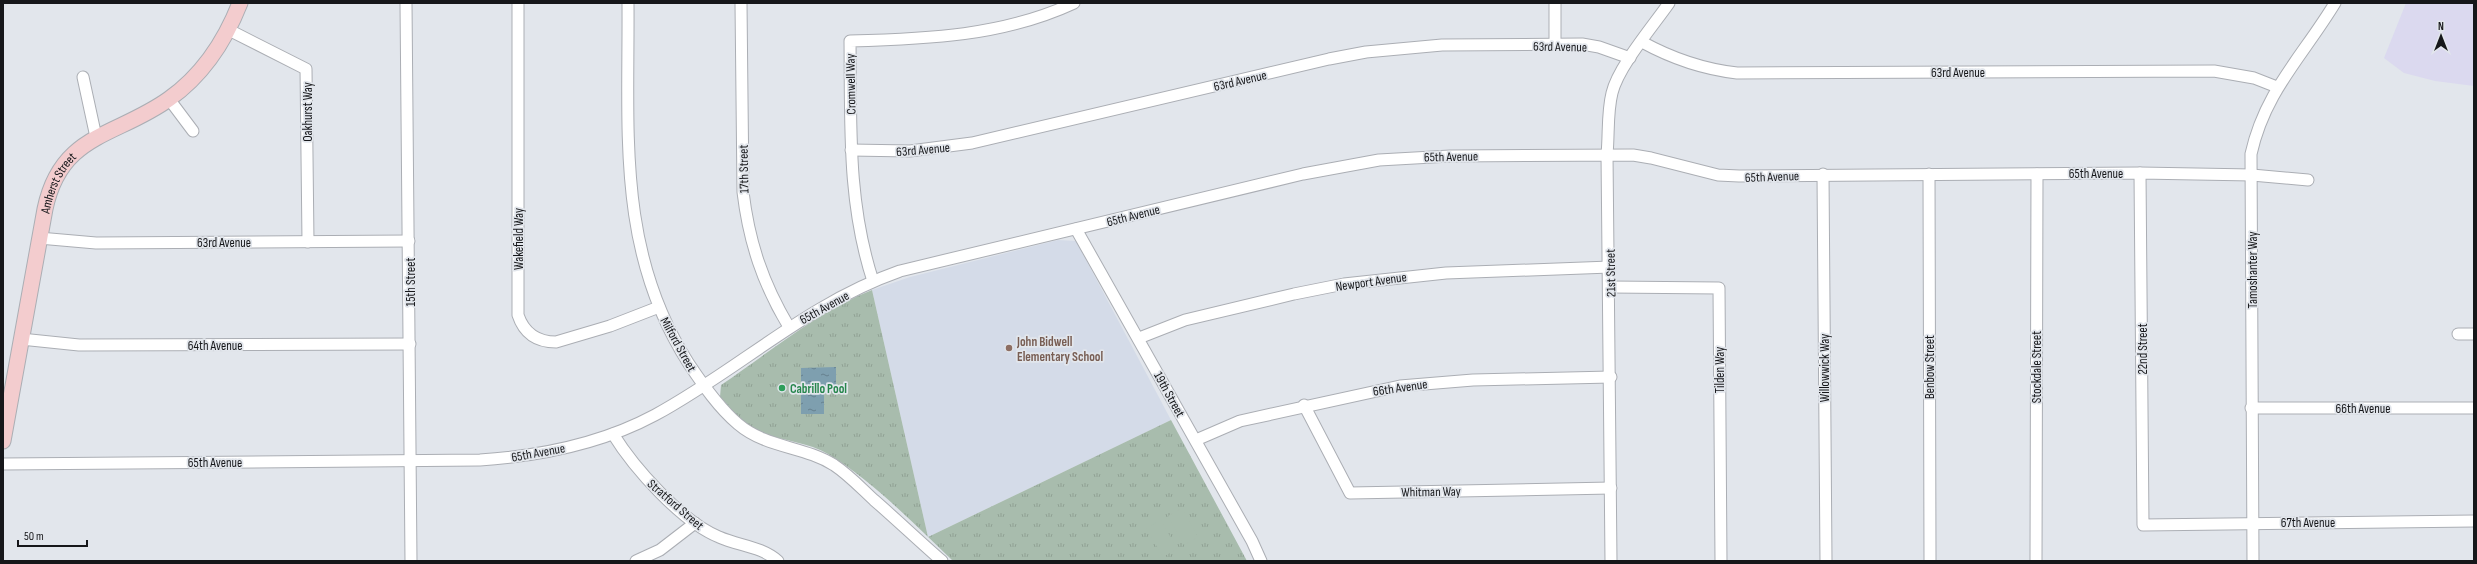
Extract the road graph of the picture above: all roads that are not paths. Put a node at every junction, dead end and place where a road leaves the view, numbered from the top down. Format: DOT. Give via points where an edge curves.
graph roads {
  1 [pos="240,3"];
  2 [pos="406,3"];
  3 [pos="518,3"];
  4 [pos="628,3"];
  5 [pos="741,3"];
  6 [pos="1074,3"];
  7 [pos="1555,3"];
  8 [pos="1669,3"];
  9 [pos="2335,3"];
  10 [pos="229,30"];
  11 [pos="1642,42"];
  12 [pos="1555,45"];
  13 [pos="1630,58"];
  14 [pos="83,77"];
  15 [pos="2277,87"];
  16 [pos="170,99"];
  17 [pos="193,132"];
  18 [pos="96,137"];
  19 [pos="851,150"];
  20 [pos="1607,154"];
  21 [pos="2140,173"];
  22 [pos="1823,174"];
  23 [pos="1929,174"];
  24 [pos="2036,174"];
  25 [pos="2252,175"];
  26 [pos="2308,180"];
  27 [pos="1076,228"];
  28 [pos="39,238"];
  29 [pos="409,241"];
  30 [pos="308,242"];
  31 [pos="1610,267"];
  32 [pos="873,281"];
  33 [pos="1610,286"];
  34 [pos="659,307"];
  35 [pos="789,327"];
  36 [pos="2458,334"];
  37 [pos="2474,334"];
  38 [pos="1140,338"];
  39 [pos="21,339"];
  40 [pos="410,344"];
  41 [pos="1611,377"];
  42 [pos="704,385"];
  43 [pos="1304,405"];
  44 [pos="2252,408"];
  45 [pos="2474,408"];
  46 [pos="613,434"];
  47 [pos="1196,440"];
  48 [pos="3,442"];
  49 [pos="410,461"];
  50 [pos="3,464"];
  51 [pos="1611,488"];
  52 [pos="2474,521"];
  53 [pos="2252,522"];
  54 [pos="695,523"];
  55 [pos="2143,525"];
  56 [pos="411,561"];
  57 [pos="636,561"];
  58 [pos="778,561"];
  59 [pos="942,561"];
  60 [pos="1261,561"];
  61 [pos="1611,561"];
  62 [pos="1721,561"];
  63 [pos="1826,561"];
  64 [pos="1930,561"];
  65 [pos="2036,561"];
  66 [pos="2253,561"];
  1 -- 10 [label="street, Amherst Street"];
  2 -- 29 [label="street, 15th Street"];
  3 -- 34 [label="street, Wakefield Way" via="518,314 521,322 533,337 556,342 610,326"];
  4 -- 34 [label="street, Milford Street" via="631,201 642,259"];
  5 -- 35 [label="street, 17th Street" via="743,192 746,220 766,286"];
  6 -- 19 [label="street, Cromwell Way" via="1035,18 982,31 913,39 850,41"];
  7 -- 12 [label="street"];
  8 -- 11 [label="street, 21st Street"];
  9 -- 15 [label="street, Tamoshanter Way"];
  10 -- 16 [label="street, Amherst Street" via="198,73"];
  10 -- 30 [label="street, Oakhurst Way" via="306,69"];
  11 -- 13 [label="street, 21st Street"];
  11 -- 15 [label="street, 63rd Avenue" via="1696,66 1737,73 2214,71 2254,78"];
  12 -- 13 [label="street, 63rd Avenue" via="1582,44"];
  12 -- 19 [label="street, 63rd Avenue" via="1442,45 1366,52 972,143 910,151"];
  13 -- 20 [label="street, 21st Street" via="1612,92"];
  14 -- 18 [label="street"];
  15 -- 25 [label="street, Tamoshanter Way" via="2256,134 2251,154"];
  16 -- 17 [label="street"];
  16 -- 18 [label="street, Amherst Street" via="137,120"];
  18 -- 28 [label="street, Amherst Street" via="75,152 56,176 49,191"];
  19 -- 32 [label="street, Cromwell Way" via="853,200 863,253"];
  20 -- 22 [label="street, 65th Avenue" via="1651,158 1718,175"];
  20 -- 27 [label="street, 65th Avenue" via="1450,156 1379,160 1303,174"];
  20 -- 31 [label="street, 21st Street"];
  21 -- 24 [label="street, 65th Avenue"];
  21 -- 25 [label="street, 65th Avenue"];
  21 -- 55 [label="street, 22nd Street"];
  22 -- 23 [label="street, 65th Avenue"];
  22 -- 63 [label="street, Willowwick Way"];
  23 -- 24 [label="street, 65th Avenue"];
  23 -- 64 [label="street, Benbow Street"];
  24 -- 65 [label="street, Stockdale Street"];
  25 -- 26 [label="street, 65th Avenue"];
  25 -- 44 [label="street, Tamoshanter Way"];
  27 -- 32 [label="street, 65th Avenue" via="900,271"];
  27 -- 38 [label="street, 19th Street"];
  28 -- 30 [label="street, 63rd Avenue" via="96,243"];
  28 -- 39 [label="street, Amherst Street"];
  29 -- 30 [label="street, 63rd Avenue"];
  29 -- 40 [label="street, 15th Street"];
  31 -- 33 [label="street, 21st Street"];
  31 -- 38 [label="street, Newport Avenue" via="1446,273 1344,284 1186,320"];
  32 -- 35 [label="street, 65th Avenue"];
  33 -- 41 [label="street, 21st Street"];
  33 -- 62 [label="street, Tilden Way" via="1719,288"];
  34 -- 42 [label="street, Milford Street" via="683,354"];
  35 -- 42 [label="street, 65th Avenue"];
  36 -- 37 [label="street"];
  38 -- 47 [label="street, 19th Street"];
  39 -- 40 [label="street, 64th Avenue" via="79,345"];
  39 -- 48 [label="street, Amherst Street"];
  40 -- 49 [label="street, 15th Street"];
  41 -- 43 [label="street, 66th Avenue" via="1441,381 1369,391"];
  41 -- 51 [label="street, 21st Street"];
  42 -- 46 [label="street, 65th Avenue" via="654,415"];
  42 -- 59 [label="street, Milford Street" via="726,411 749,432 764,440 819,457 835,466"];
  43 -- 47 [label="street, 66th Avenue" via="1240,421"];
  43 -- 51 [label="street, Whitman Way" via="1350,493"];
  44 -- 45 [label="street, 66th Avenue"];
  44 -- 53 [label="street, Tamoshanter Way"];
  46 -- 49 [label="street, 65th Avenue" via="566,447 509,458"];
  46 -- 54 [label="street, Stratford Street" via="639,472"];
  47 -- 60 [label="street, 19th Street"];
  49 -- 50 [label="street, 65th Avenue"];
  49 -- 56 [label="street, 15th Street"];
  51 -- 61 [label="street, 21st Street"];
  52 -- 53 [label="street, 67th Avenue"];
  53 -- 55 [label="street, 67th Avenue"];
  53 -- 66 [label="street, Tamoshanter Way"];
  54 -- 57 [label="street" via="660,550"];
  54 -- 58 [label="street, Stratford Street" via="719,537 750,546"];
}
